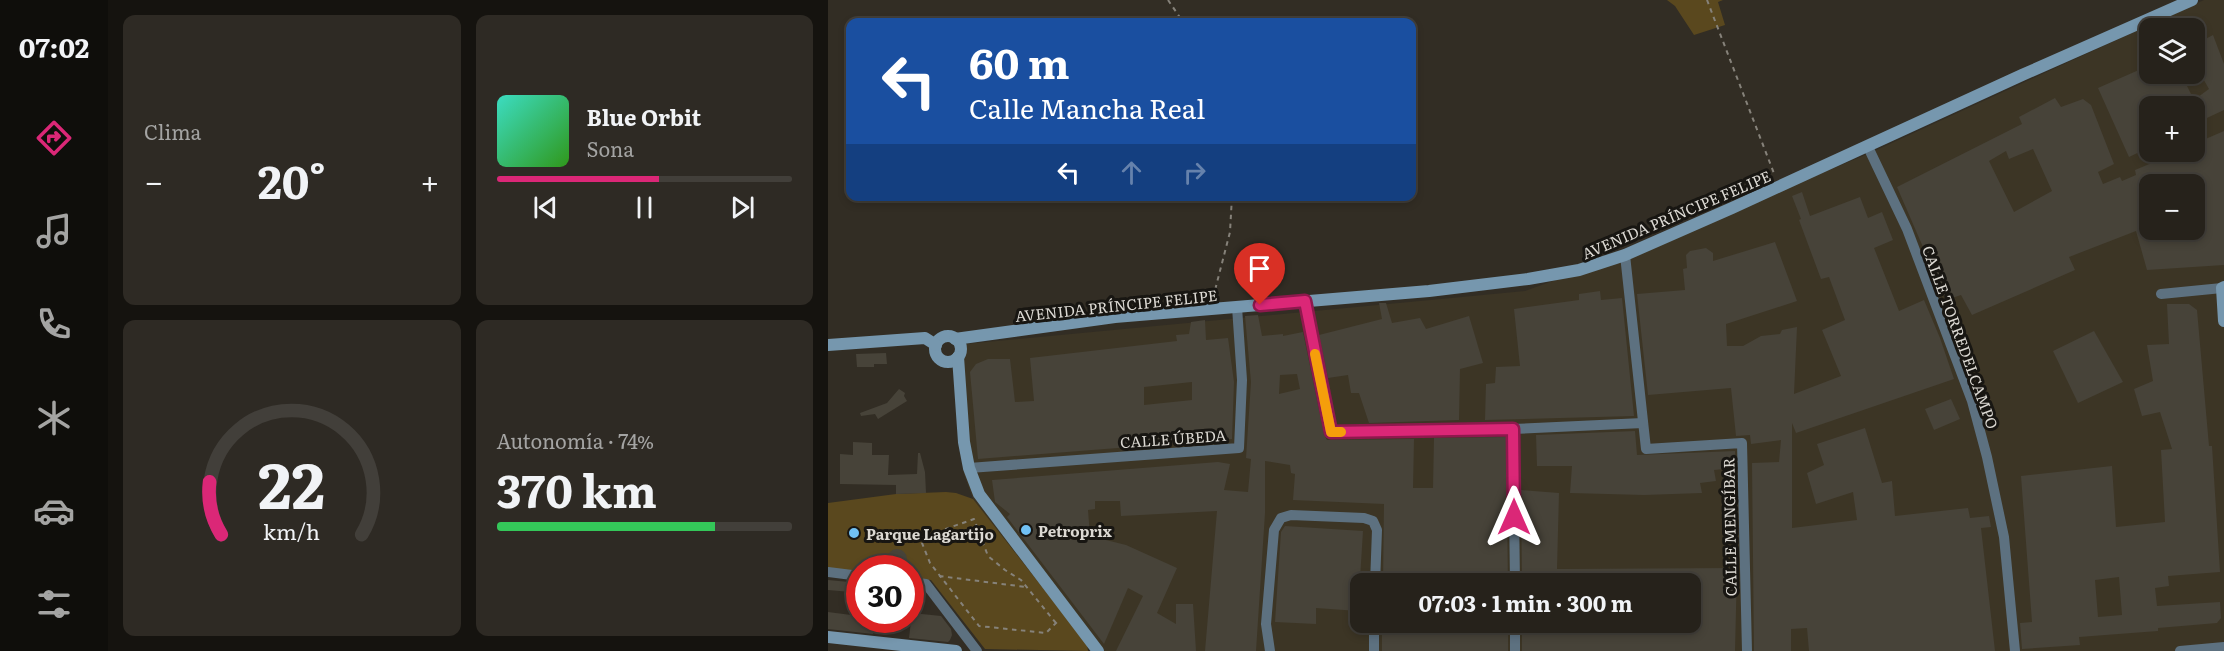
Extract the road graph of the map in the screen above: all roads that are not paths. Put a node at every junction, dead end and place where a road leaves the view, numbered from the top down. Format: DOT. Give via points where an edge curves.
graph roads {
  1 [pos="2192,0"];
  2 [pos="1868,147"];
  3 [pos="1625,255"];
  4 [pos="2223,288"];
  5 [pos="2161,294"];
  6 [pos="1305,301"];
  7 [pos="1237,307"];
  8 [pos="2224,321"];
  9 [pos="955,339"];
  10 [pos="828,345"];
  11 [pos="936,345"];
  12 [pos="958,357"];
  13 [pos="1643,423"];
  14 [pos="1513,429"];
  15 [pos="969,468"];
  16 [pos="828,572"];
  17 [pos="1375,573"];
  18 [pos="1515,573"];
  19 [pos="846,574"];
  20 [pos="924,584"];
  21 [pos="1374,633"];
  22 [pos="1515,633"];
  23 [pos="828,637"];
  24 [pos="2224,647"];
  25 [pos="956,651"];
  26 [pos="976,651"];
  27 [pos="1098,651"];
  28 [pos="1270,651"];
  29 [pos="1374,651"];
  30 [pos="1515,651"];
  31 [pos="1747,651"];
  32 [pos="2015,651"];
  33 [pos="2180,651"];
  1 -- 2 [label="main road, AVENIDA PRÍNCIPE FELIPE"];
  2 -- 3 [label="main road, AVENIDA PRÍNCIPE FELIPE"];
  2 -- 32 [label="street, CALLE TORREDELCAMPO" via="1906,229 1972,401 2004,537"];
  3 -- 6 [label="main road, AVENIDA PRÍNCIPE FELIPE" via="1579,270 1528,279"];
  3 -- 13 [label="street, CALLE MENGÍBAR"];
  4 -- 5 [label="street"];
  4 -- 8 [label="main road"];
  6 -- 7 [label="main road, AVENIDA PRÍNCIPE FELIPE"];
  6 -- 14 [label="street" via="1331,432"];
  7 -- 9 [label="main road, AVENIDA PRÍNCIPE FELIPE" via="1115,317"];
  7 -- 15 [label="street, CALLE ÚBEDA" via="1242,380 1239,448"];
  9 -- 11 [label="main road" via="944,337"];
  9 -- 12 [label="main road" via="961,349"];
  10 -- 11 [label="main road" via="925,338"];
  11 -- 12 [label="main road" via="942,360 950,362"];
  12 -- 15 [label="main road"];
  13 -- 14 [label="street"];
  13 -- 31 [label="street, CALLE MENGÍBAR" via="1646,449 1742,443"];
  14 -- 18 [label="street"];
  15 -- 27 [label="main road" via="991,512"];
  16 -- 19 [label="street"];
  17 -- 28 [label="street" via="1377,530 1373,521 1291,514 1281,518 1274,530 1266,624"];
  20 -- 26 [label="street"];
  21 -- 29 [label="street"];
  22 -- 30 [label="street"];
  23 -- 25 [label="main road"];
  24 -- 33 [label="street"];
}
